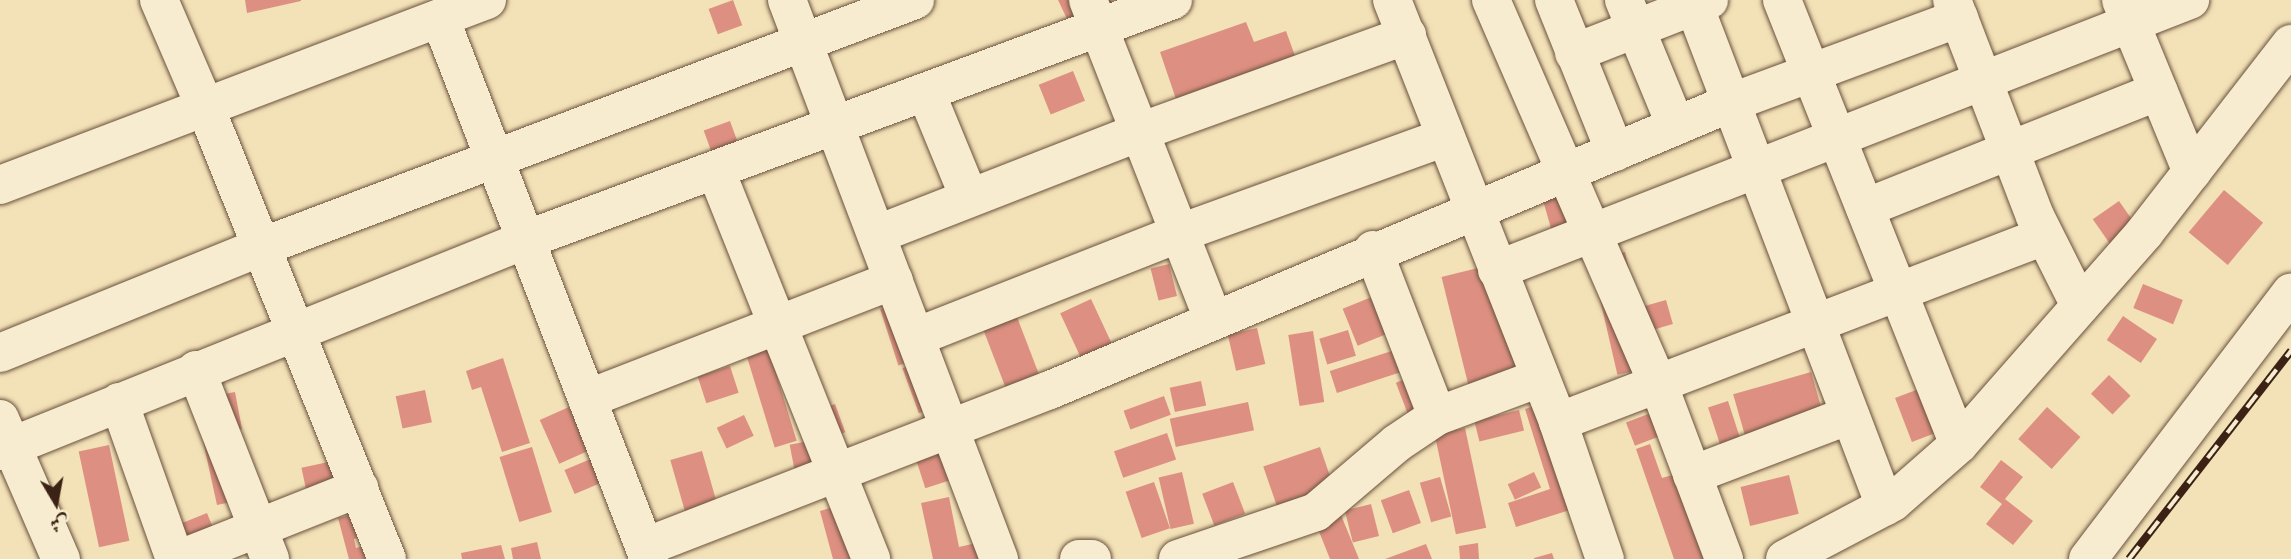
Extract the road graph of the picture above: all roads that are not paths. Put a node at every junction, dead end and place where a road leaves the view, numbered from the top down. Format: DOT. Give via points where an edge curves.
graph roads {
  1 [pos="159,0"];
  2 [pos="487,0"];
  3 [pos="787,0"];
  4 [pos="915,0"];
  5 [pos="1173,0"];
  6 [pos="1491,0"];
  7 [pos="1553,0"];
  8 [pos="1782,0"];
  9 [pos="2190,0"];
  10 [pos="1699,2"];
  11 [pos="1956,9"];
  12 [pos="1403,11"];
  13 [pos="2126,11"];
  14 [pos="1630,14"];
  15 [pos="1094,15"];
  16 [pos="440,18"];
  17 [pos="806,44"];
  18 [pos="2291,44"];
  19 [pos="1574,53"];
  20 [pos="1812,73"];
  21 [pos="1983,80"];
  22 [pos="2159,91"];
  23 [pos="927,95"];
  24 [pos="1735,101"];
  25 [pos="206,109"];
  26 [pos="1676,126"];
  27 [pos="838,127"];
  28 [pos="1142,131"];
  29 [pos="1445,137"];
  30 [pos="1837,137"];
  31 [pos="2009,150"];
  32 [pos="1615,152"];
  33 [pos="493,161"];
  34 [pos="1759,169"];
  35 [pos="716,171"];
  36 [pos="1565,172"];
  37 [pos="2192,172"];
  38 [pos="0,186"];
  39 [pos="969,197"];
  40 [pos="1864,208"];
  41 [pos="1472,209"];
  42 [pos="1180,233"];
  43 [pos="1594,233"];
  44 [pos="878,234"];
  45 [pos="2044,236"];
  46 [pos="525,240"];
  47 [pos="264,246"];
  48 [pos="1373,250"];
  49 [pos="1497,270"];
  50 [pos="894,280"];
  51 [pos="1897,291"];
  52 [pos="2291,293"];
  53 [pos="2080,304"];
  54 [pos="1213,319"];
  55 [pos="1818,324"];
  56 [pos="777,326"];
  57 [pos="297,329"];
  58 [pos="916,337"];
  59 [pos="0,354"];
  60 [pos="196,370"];
  61 [pos="1540,378"];
  62 [pos="1660,386"];
  63 [pos="587,399"];
  64 [pos="119,402"];
  65 [pos="1850,415"];
  66 [pos="1437,416"];
  67 [pos="1558,422"];
  68 [pos="953,430"];
  69 [pos="4,439"];
  70 [pos="1959,444"];
  71 [pos="1692,475"];
  72 [pos="836,476"];
  73 [pos="359,488"];
  74 [pos="1885,506"];
  75 [pos="263,544"];
  76 [pos="647,553"];
  77 [pos="1812,553"];
  78 [pos="61,559"];
  79 [pos="177,559"];
  80 [pos="387,559"];
  81 [pos="871,559"];
  82 [pos="999,559"];
  83 [pos="1079,559"];
  84 [pos="1092,559"];
  85 [pos="1178,559"];
  86 [pos="1605,559"];
  87 [pos="1724,559"];
  88 [pos="2088,559"];
  1 -- 25 [label="street"];
  2 -- 16 [label="street"];
  3 -- 17 [label="street"];
  4 -- 17 [label="street"];
  5 -- 15 [label="street"];
  6 -- 36 [label="street"];
  7 -- 19 [label="street"];
  8 -- 20 [label="street"];
  9 -- 13 [label="street"];
  10 -- 14 [label="street"];
  10 -- 24 [label="street"];
  11 -- 20 [label="street"];
  11 -- 21 [label="street"];
  12 -- 28 [label="street"];
  12 -- 29 [label="street"];
  13 -- 21 [label="street"];
  13 -- 22 [label="street"];
  14 -- 19 [label="street"];
  14 -- 26 [label="street"];
  15 -- 23 [label="street"];
  15 -- 28 [label="street"];
  16 -- 25 [label="street"];
  16 -- 33 [label="street"];
  17 -- 27 [label="street"];
  17 -- 33 [label="street"];
  18 -- 37 [label="street"];
  19 -- 32 [label="street"];
  20 -- 24 [label="street"];
  20 -- 30 [label="street"];
  21 -- 30 [label="street"];
  21 -- 31 [label="street"];
  22 -- 31 [label="street"];
  22 -- 37 [label="street"];
  23 -- 27 [label="street"];
  23 -- 39 [label="street"];
  24 -- 26 [label="street"];
  24 -- 34 [label="street"];
  25 -- 38 [label="street"];
  25 -- 47 [label="street"];
  26 -- 32 [label="street"];
  27 -- 35 [label="street"];
  27 -- 44 [label="street"];
  28 -- 39 [label="street"];
  28 -- 42 [label="street"];
  29 -- 41 [label="street"];
  29 -- 42 [label="street"];
  30 -- 34 [label="street"];
  30 -- 40 [label="street"];
  31 -- 40 [label="street"];
  31 -- 45 [label="street"];
  32 -- 36 [label="street"];
  33 -- 46 [label="street"];
  33 -- 47 [label="street"];
  34 -- 43 [label="street"];
  34 -- 55 [label="street"];
  35 -- 46 [label="street"];
  35 -- 56 [label="street"];
  36 -- 41 [label="street"];
  36 -- 43 [label="street"];
  37 -- 53 [label="street"];
  39 -- 44 [label="street"];
  40 -- 51 [label="street"];
  41 -- 48 [label="street"];
  41 -- 49 [label="street"];
  42 -- 54 [label="street"];
  42 -- 58 [label="street"];
  43 -- 49 [label="street"];
  43 -- 62 [label="street"];
  44 -- 50 [label="street"];
  45 -- 51 [label="street"];
  45 -- 53 [label="street"];
  46 -- 57 [label="street"];
  46 -- 63 [label="street"];
  47 -- 57 [label="street"];
  47 -- 59 [label="street"];
  48 -- 54 [label="street"];
  48 -- 66 [label="street"];
  49 -- 61 [label="street"];
  50 -- 56 [label="street"];
  50 -- 58 [label="street"];
  51 -- 55 [label="street"];
  51 -- 70 [label="street"];
  52 -- 88 [label="street"];
  53 -- 70 [label="street"];
  54 -- 68 [label="street"];
  55 -- 62 [label="street"];
  55 -- 65 [label="street"];
  56 -- 63 [label="street"];
  56 -- 72 [label="street"];
  57 -- 60 [label="street"];
  57 -- 73 [label="street"];
  58 -- 68 [label="street"];
  60 -- 64 [label="street"];
  60 -- 75 [label="street"];
  61 -- 66 [label="street"];
  61 -- 67 [label="street"];
  62 -- 67 [label="street"];
  62 -- 71 [label="street"];
  63 -- 76 [label="street"];
  64 -- 69 [label="street"];
  64 -- 79 [label="street"];
  65 -- 71 [label="street"];
  65 -- 74 [label="street"];
  66 -- 85 [label="street" via="1397,443 1316,512"];
  67 -- 86 [label="street"];
  68 -- 72 [label="street"];
  68 -- 82 [label="street"];
  69 -- 78 [label="street"];
  70 -- 74 [label="street" via="1925,478"];
  71 -- 87 [label="street"];
  72 -- 76 [label="street"];
  72 -- 81 [label="street"];
  73 -- 75 [label="street"];
  73 -- 80 [label="street"];
  74 -- 77 [label="street"];
  75 -- 79 [label="street"];
  83 -- 84 [label="street"];
}
